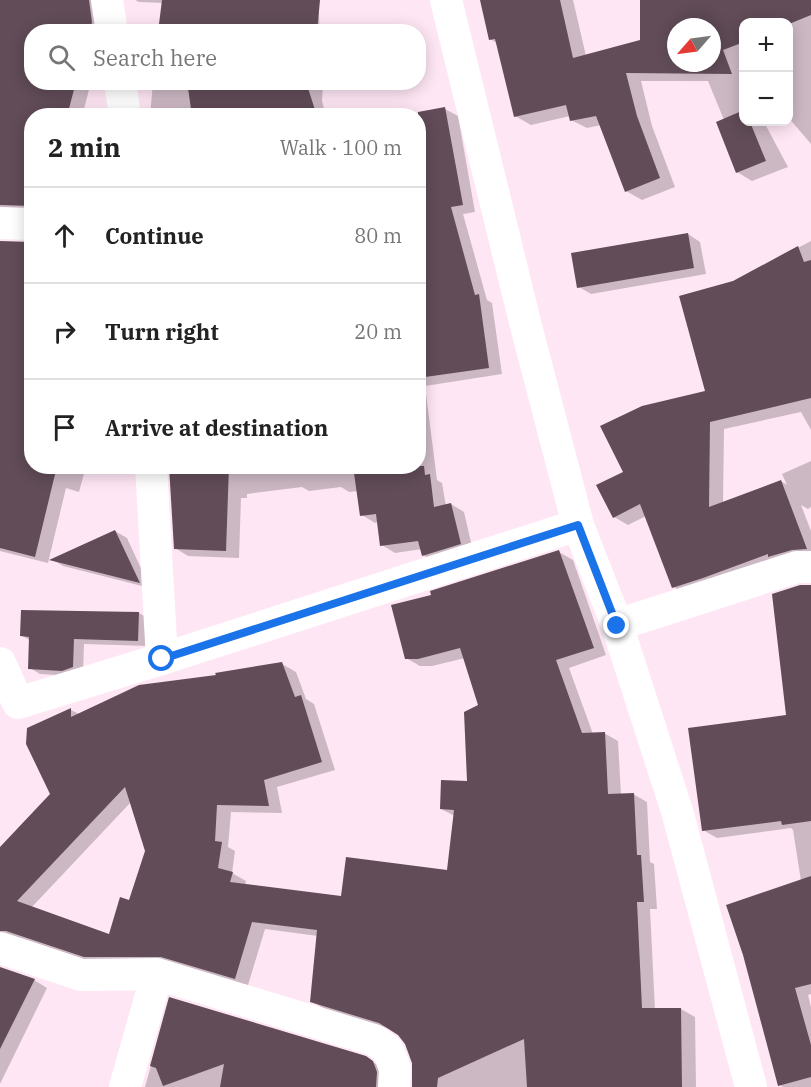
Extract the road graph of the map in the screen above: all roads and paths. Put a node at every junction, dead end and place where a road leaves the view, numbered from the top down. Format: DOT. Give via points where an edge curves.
graph roads {
  1 [pos="107,0"];
  2 [pos="446,0"];
  3 [pos="111,24"];
  4 [pos="121,90"];
  5 [pos="124,108"];
  6 [pos="0,223"];
  7 [pos="24,224"];
  8 [pos="151,474"];
  9 [pos="578,525"];
  10 [pos="811,567"];
  11 [pos="617,626"];
  12 [pos="162,659"];
  13 [pos="0,663"];
  14 [pos="9,708"];
  15 [pos="0,948"];
  16 [pos="156,974"];
  17 [pos="125,1087"];
  18 [pos="394,1087"];
  19 [pos="751,1087"];
  1 -- 3 [label="street"];
  2 -- 9 [label="street"];
  4 -- 5 [label="street"];
  6 -- 7 [label="street"];
  8 -- 12 [label="street"];
  9 -- 11 [label="street"];
  9 -- 12 [label="street"];
  10 -- 11 [label="street" via="797,567"];
  11 -- 19 [label="street" via="677,811"];
  12 -- 14 [label="street"];
  13 -- 14 [label="street"];
  15 -- 16 [label="street" via="81,975"];
  16 -- 17 [label="street"];
  16 -- 18 [label="street" via="374,1040 388,1050 395,1069"];
}
